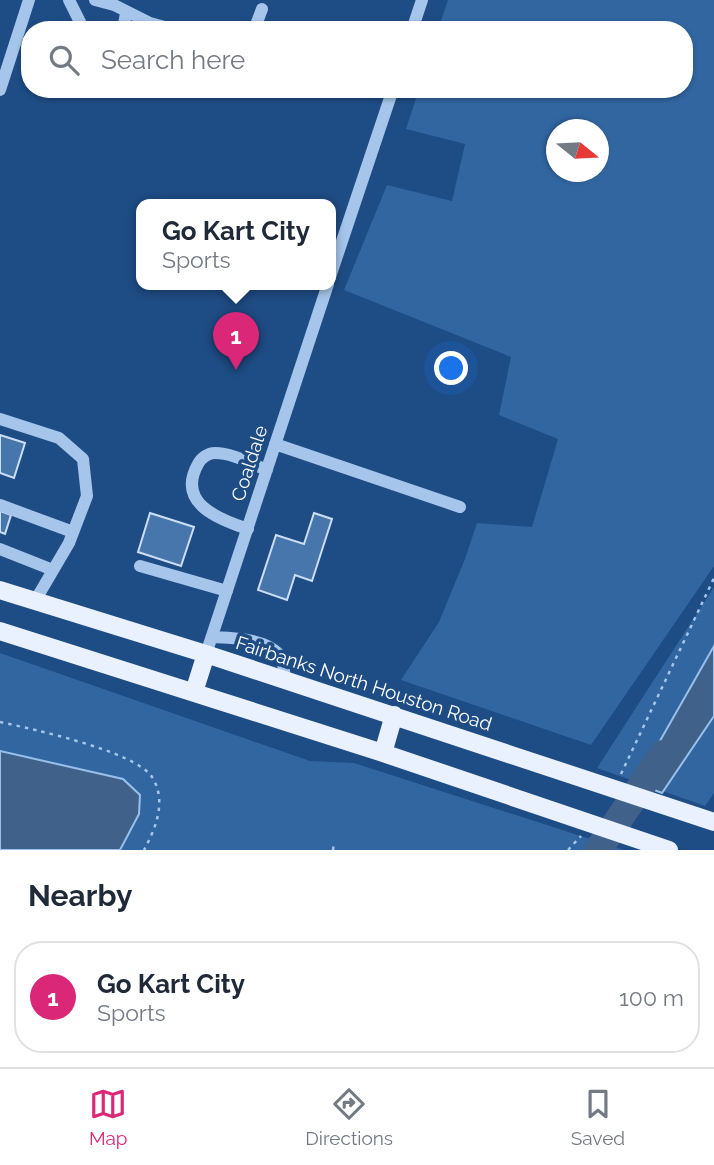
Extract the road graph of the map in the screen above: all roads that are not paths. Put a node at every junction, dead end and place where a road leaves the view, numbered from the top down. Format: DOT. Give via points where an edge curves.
graph roads {
  1 [pos="29,0"];
  2 [pos="69,0"];
  3 [pos="95,0"];
  4 [pos="422,0"];
  5 [pos="262,9"];
  6 [pos="126,13"];
  7 [pos="22,21"];
  8 [pos="80,21"];
  9 [pos="125,21"];
  10 [pos="145,21"];
  11 [pos="257,21"];
  12 [pos="415,21"];
  13 [pos="21,25"];
  14 [pos="0,90"];
  15 [pos="390,98"];
  16 [pos="336,262"];
  17 [pos="326,290"];
  18 [pos="0,419"];
  19 [pos="275,444"];
  20 [pos="267,470"];
  21 [pos="0,505"];
  22 [pos="460,507"];
  23 [pos="248,528"];
  24 [pos="73,532"];
  25 [pos="0,549"];
  26 [pos="140,566"];
  27 [pos="53,570"];
  28 [pos="0,590"];
  29 [pos="227,591"];
  30 [pos="36,601"];
  31 [pos="0,631"];
  32 [pos="209,646"];
  33 [pos="285,680"];
  34 [pos="194,692"];
  35 [pos="394,715"];
  36 [pos="383,753"];
  37 [pos="705,819"];
  38 [pos="669,850"];
  1 -- 7 [label="street"];
  2 -- 8 [label="street"];
  3 -- 6 [label="street"];
  4 -- 12 [label="street"];
  5 -- 11 [label="street"];
  6 -- 9 [label="street"];
  6 -- 10 [label="street"];
  13 -- 14 [label="street"];
  15 -- 16 [label="street"];
  17 -- 19 [label="street, Coaldale"];
  18 -- 24 [label="street" via="59,438 83,459 87,496"];
  19 -- 20 [label="street, Coaldale"];
  19 -- 22 [label="street"];
  20 -- 23 [label="street, Coaldale"];
  20 -- 23 [label="street" via="228,454 211,453 192,474 196,501 222,520"];
  21 -- 24 [label="street"];
  23 -- 29 [label="street, Coaldale"];
  24 -- 27 [label="street"];
  25 -- 27 [label="street"];
  26 -- 29 [label="street"];
  27 -- 30 [label="street"];
  28 -- 30 [label="main road, Fairbanks North Houston Road"];
  29 -- 32 [label="street, Coaldale"];
  30 -- 32 [label="main road, Fairbanks North Houston Road"];
  31 -- 34 [label="main road"];
  32 -- 33 [label="main road, Fairbanks North Houston Road"];
  32 -- 33 [label="street" via="246,639 270,648 283,661"];
  32 -- 34 [label="main road"];
  33 -- 35 [label="main road, Fairbanks North Houston Road"];
  34 -- 36 [label="main road"];
  35 -- 36 [label="main road"];
  35 -- 37 [label="main road, Fairbanks North Houston Road"];
  36 -- 38 [label="main road"];
}
